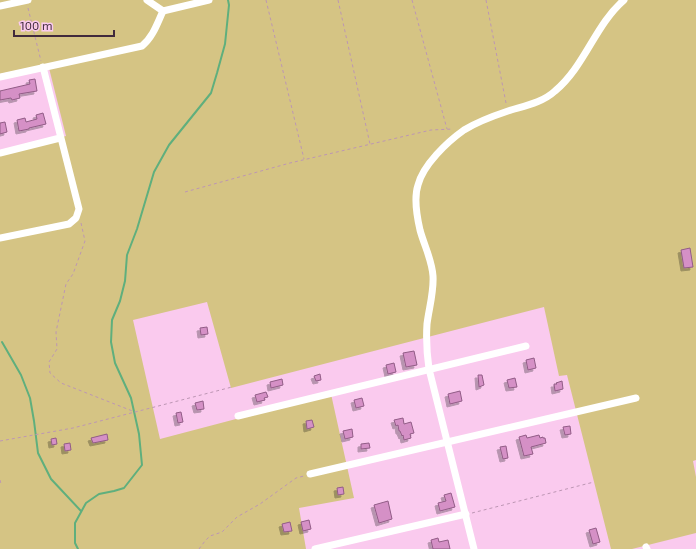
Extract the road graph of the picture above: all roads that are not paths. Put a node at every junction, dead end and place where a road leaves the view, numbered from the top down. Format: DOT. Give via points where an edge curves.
graph roads {
  1 [pos="27,0"];
  2 [pos="147,0"];
  3 [pos="209,0"];
  4 [pos="624,0"];
  5 [pos="0,6"];
  6 [pos="163,11"];
  7 [pos="43,67"];
  8 [pos="0,77"];
  9 [pos="60,138"];
  10 [pos="0,154"];
  11 [pos="0,238"];
  12 [pos="526,346"];
  13 [pos="429,369"];
  14 [pos="636,398"];
  15 [pos="238,416"];
  16 [pos="447,442"];
  17 [pos="310,474"];
  18 [pos="466,514"];
  19 [pos="315,549"];
  20 [pos="474,549"];
  1 -- 5 [label="street"];
  2 -- 6 [label="street"];
  3 -- 6 [label="street"];
  4 -- 13 [label="street" via="555,92 527,106 478,122 463,131 439,152 422,174 416,198 420,229 433,276 427,326"];
  6 -- 7 [label="street" via="149,41 142,46"];
  7 -- 8 [label="street"];
  7 -- 9 [label="street"];
  9 -- 10 [label="street"];
  9 -- 11 [label="street" via="79,209 76,218 69,224"];
  12 -- 13 [label="street"];
  13 -- 15 [label="street"];
  13 -- 16 [label="street"];
  14 -- 16 [label="street"];
  16 -- 17 [label="street"];
  16 -- 18 [label="street"];
  18 -- 19 [label="street"];
  18 -- 20 [label="street"];
}
